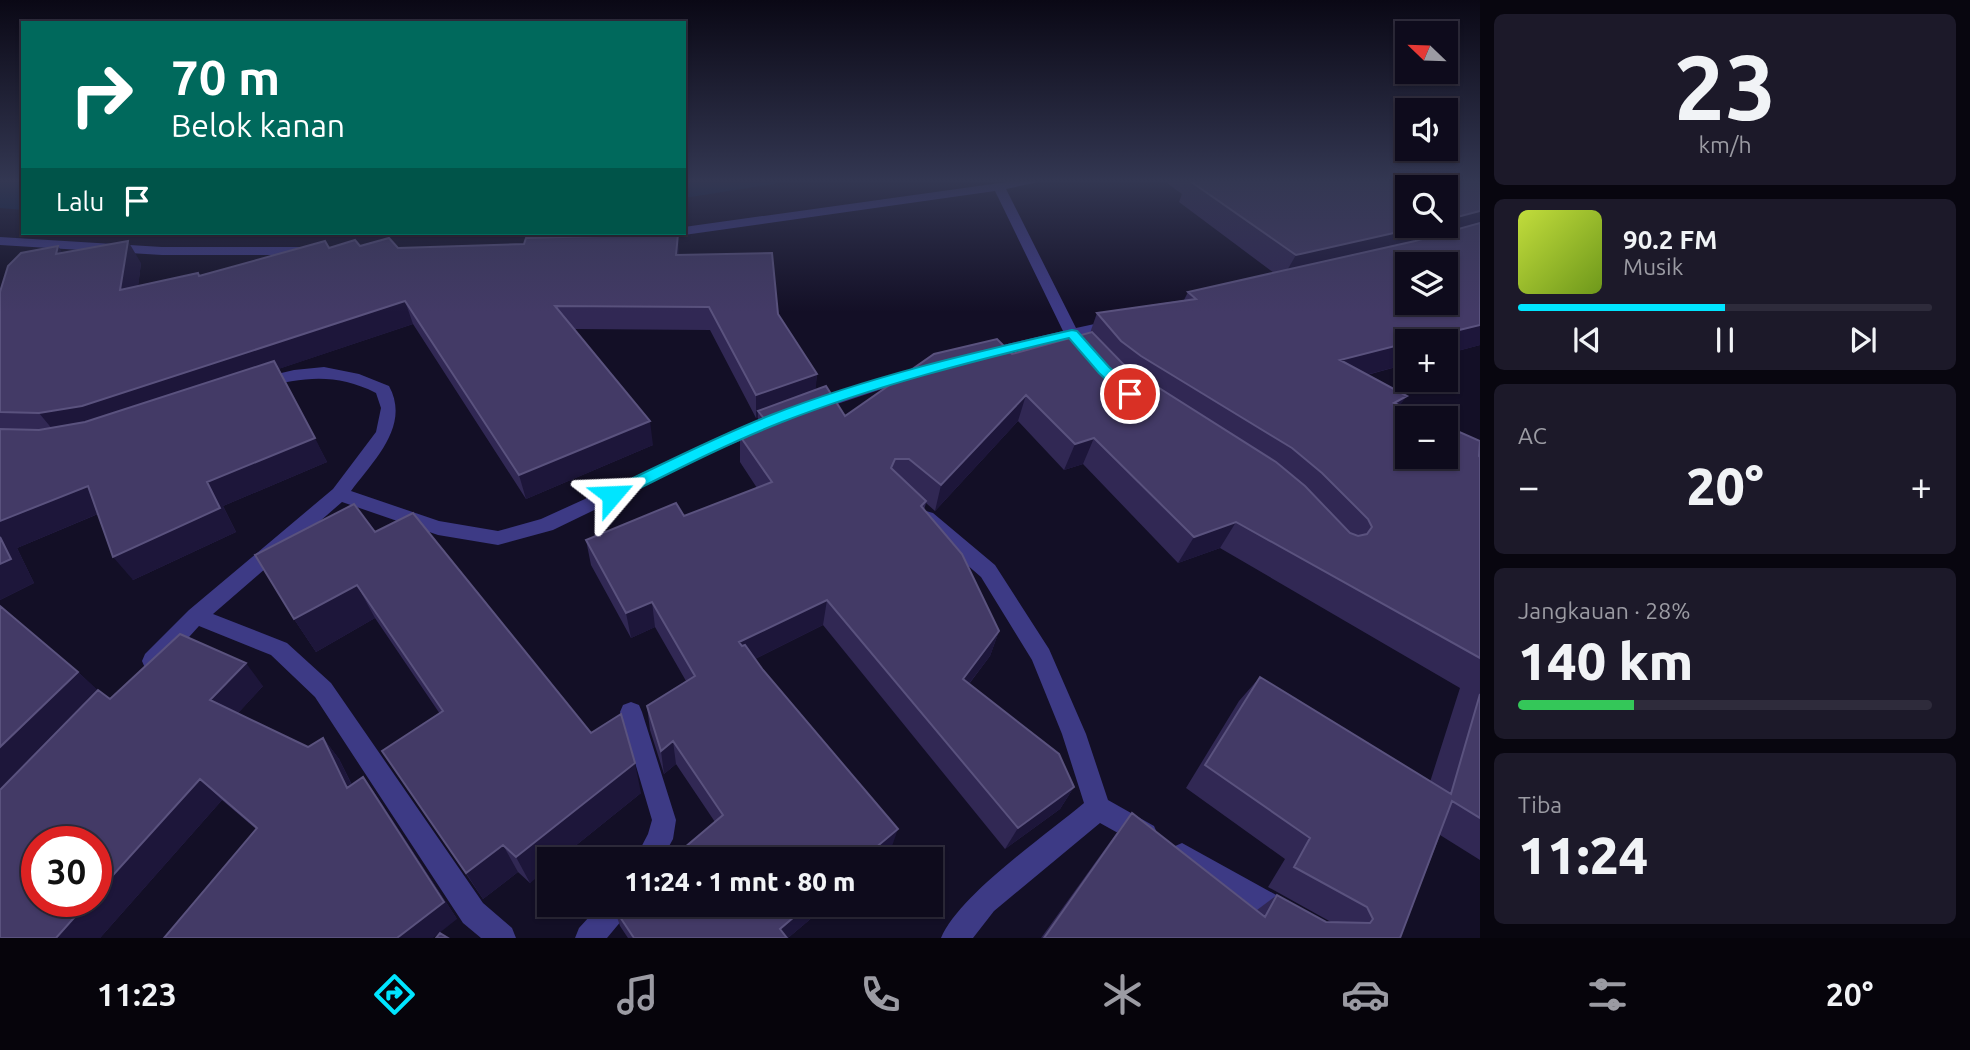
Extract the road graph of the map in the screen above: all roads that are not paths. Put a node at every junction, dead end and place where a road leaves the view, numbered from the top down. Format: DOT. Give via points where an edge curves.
graph roads {
  1 [pos="743,225"];
  2 [pos="1018,225"];
  3 [pos="686,231"];
  4 [pos="639,235"];
  5 [pos="606,238"];
  6 [pos="0,241"];
  7 [pos="59,246"];
  8 [pos="331,251"];
  9 [pos="42,260"];
  10 [pos="1127,321"];
  11 [pos="1072,334"];
  12 [pos="1088,352"];
  13 [pos="963,359"];
  14 [pos="937,366"];
  15 [pos="246,389"];
  16 [pos="339,494"];
  17 [pos="907,501"];
  18 [pos="196,616"];
  19 [pos="140,674"];
  20 [pos="631,712"];
  21 [pos="1098,808"];
  22 [pos="655,847"];
  23 [pos="607,917"];
  24 [pos="502,938"];
  25 [pos="589,938"];
  26 [pos="955,938"];
  27 [pos="1326,938"];
  1 -- 3 [label="street"];
  2 -- 11 [label="street"];
  4 -- 5 [label="street"];
  6 -- 7 [label="street"];
  7 -- 8 [label="street"];
  7 -- 9 [label="street"];
  10 -- 11 [label="street"];
  11 -- 12 [label="street"];
  11 -- 13 [label="street"];
  14 -- 16 [label="street" via="778,418 546,525 498,538 438,528"];
  15 -- 16 [label="street" via="302,373 331,371 359,377 383,390 389,408 384,433"];
  16 -- 18 [label="street"];
  17 -- 21 [label="street" via="988,571 1012,606 1041,656 1074,734"];
  18 -- 19 [label="street"];
  18 -- 24 [label="street" via="279,649 323,690 473,913"];
  20 -- 22 [label="street" via="664,820"];
  21 -- 26 [label="street" via="985,902"];
  21 -- 27 [label="street"];
  23 -- 25 [label="street"];
}
